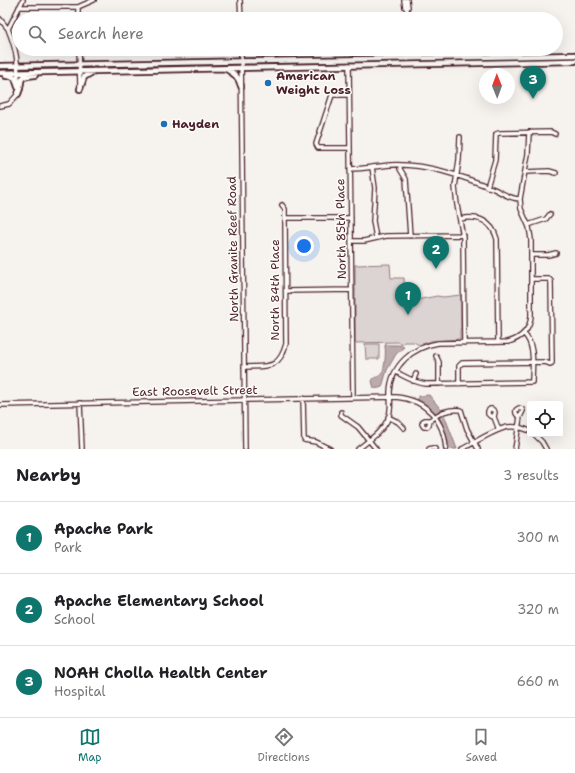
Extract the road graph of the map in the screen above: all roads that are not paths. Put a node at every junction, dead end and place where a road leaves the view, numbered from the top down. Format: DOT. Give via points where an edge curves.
graph roads {
  1 [pos="23,0"];
  2 [pos="94,0"];
  3 [pos="240,0"];
  4 [pos="404,0"];
  5 [pos="407,0"];
  6 [pos="78,6"];
  7 [pos="19,7"];
  8 [pos="407,9"];
  9 [pos="16,12"];
  10 [pos="78,12"];
  11 [pos="241,12"];
  12 [pos="0,19"];
  13 [pos="12,21"];
  14 [pos="8,29"];
  15 [pos="12,40"];
  16 [pos="563,55"];
  17 [pos="575,55"];
  18 [pos="16,56"];
  19 [pos="79,56"];
  20 [pos="241,56"];
  21 [pos="503,56"];
  22 [pos="408,58"];
  23 [pos="444,58"];
  24 [pos="311,60"];
  25 [pos="349,60"];
  26 [pos="241,61"];
  27 [pos="575,61"];
  28 [pos="503,62"];
  29 [pos="164,63"];
  30 [pos="79,64"];
  31 [pos="408,64"];
  32 [pos="444,64"];
  33 [pos="349,65"];
  34 [pos="0,66"];
  35 [pos="17,66"];
  36 [pos="311,66"];
  37 [pos="224,68"];
  38 [pos="241,68"];
  39 [pos="164,69"];
  40 [pos="80,71"];
  41 [pos="95,71"];
  42 [pos="55,72"];
  43 [pos="17,73"];
  44 [pos="0,74"];
  45 [pos="242,86"];
  46 [pos="18,88"];
  47 [pos="80,89"];
  48 [pos="18,94"];
  49 [pos="349,94"];
  50 [pos="0,106"];
  51 [pos="528,132"];
  52 [pos="555,134"];
  53 [pos="460,137"];
  54 [pos="350,148"];
  55 [pos="400,165"];
  56 [pos="372,167"];
  57 [pos="350,169"];
  58 [pos="525,172"];
  59 [pos="556,173"];
  60 [pos="457,176"];
  61 [pos="487,187"];
  62 [pos="520,199"];
  63 [pos="282,205"];
  64 [pos="550,214"];
  65 [pos="285,218"];
  66 [pos="351,218"];
  67 [pos="460,219"];
  68 [pos="528,225"];
  69 [pos="463,235"];
  70 [pos="410,236"];
  71 [pos="376,238"];
  72 [pos="351,241"];
  73 [pos="556,253"];
  74 [pos="531,255"];
  75 [pos="531,279"];
  76 [pos="352,290"];
  77 [pos="286,291"];
  78 [pos="524,334"];
  79 [pos="498,342"];
  80 [pos="464,343"];
  81 [pos="436,356"];
  82 [pos="532,362"];
  83 [pos="244,367"];
  84 [pos="396,372"];
  85 [pos="416,374"];
  86 [pos="413,381"];
  87 [pos="439,384"];
  88 [pos="459,384"];
  89 [pos="390,396"];
  90 [pos="303,398"];
  91 [pos="353,398"];
  92 [pos="244,400"];
  93 [pos="80,403"];
  94 [pos="0,405"];
  95 [pos="341,412"];
  96 [pos="435,416"];
  97 [pos="494,417"];
  98 [pos="520,417"];
  99 [pos="388,418"];
  100 [pos="430,420"];
  101 [pos="519,427"];
  102 [pos="404,428"];
  103 [pos="499,430"];
  104 [pos="527,430"];
  105 [pos="540,437"];
  106 [pos="369,440"];
  107 [pos="474,443"];
  108 [pos="82,449"];
  109 [pos="245,449"];
  110 [pos="330,449"];
  111 [pos="358,449"];
  112 [pos="376,449"];
  113 [pos="429,449"];
  114 [pos="435,449"];
  115 [pos="446,449"];
  116 [pos="462,449"];
  117 [pos="478,449"];
  118 [pos="515,449"];
  119 [pos="546,449"];
  1 -- 7 [label="street"];
  2 -- 6 [label="street"];
  3 -- 11 [label="street"];
  4 -- 8 [label="street"];
  5 -- 8 [label="street"];
  6 -- 7 [label="street"];
  6 -- 10 [label="street"];
  7 -- 9 [label="street"];
  12 -- 14 [label="street"];
  13 -- 14 [label="street"];
  14 -- 15 [label="street"];
  16 -- 17 [label="main road"];
  18 -- 35 [label="street"];
  19 -- 30 [label="street"];
  20 -- 26 [label="street, North Granite Reef Road"];
  21 -- 23 [label="main road"];
  21 -- 28 [label="main road"];
  22 -- 23 [label="main road"];
  22 -- 25 [label="main road"];
  22 -- 31 [label="street"];
  23 -- 32 [label="main road"];
  24 -- 25 [label="main road"];
  24 -- 26 [label="main road"];
  24 -- 36 [label="main road"];
  25 -- 33 [label="street, North 85th Place"];
  26 -- 29 [label="main road"];
  26 -- 38 [label="street, North Granite Reef Road"];
  27 -- 28 [label="main road"];
  28 -- 32 [label="main road"];
  29 -- 30 [label="main road"];
  29 -- 39 [label="main road"];
  30 -- 35 [label="main road"];
  30 -- 40 [label="street"];
  31 -- 32 [label="main road"];
  31 -- 33 [label="main road"];
  33 -- 36 [label="main road"];
  33 -- 49 [label="street, North 85th Place"];
  34 -- 35 [label="main road"];
  35 -- 43 [label="street"];
  36 -- 38 [label="main road"];
  37 -- 38 [label="main road"];
  37 -- 39 [label="main road"];
  37 -- 45 [label="main road" via="236,75"];
  38 -- 45 [label="street, North Granite Reef Road"];
  39 -- 41 [label="main road"];
  40 -- 41 [label="main road"];
  40 -- 42 [label="main road"];
  40 -- 47 [label="street"];
  41 -- 47 [label="main road" via="84,77"];
  42 -- 43 [label="main road"];
  42 -- 48 [label="main road" via="23,77"];
  43 -- 44 [label="main road"];
  43 -- 46 [label="street"];
  44 -- 46 [label="main road" via="13,76"];
  45 -- 83 [label="street, North Granite Reef Road"];
  46 -- 48 [label="street"];
  48 -- 50 [label="street" via="9,104"];
  49 -- 54 [label="street, North 85th Place"];
  49 -- 54 [label="street" via="332,95 316,144 318,148"];
  51 -- 52 [label="street"];
  51 -- 58 [label="street" via="529,150"];
  51 -- 61 [label="street" via="496,134 495,160"];
  53 -- 60 [label="street"];
  54 -- 57 [label="street, North 85th Place"];
  55 -- 56 [label="street"];
  55 -- 60 [label="street"];
  55 -- 70 [label="street" via="406,179"];
  56 -- 57 [label="street"];
  56 -- 71 [label="street" via="375,188 373,221"];
  57 -- 66 [label="street, North 85th Place"];
  58 -- 59 [label="street"];
  58 -- 62 [label="street"];
  60 -- 61 [label="street"];
  60 -- 67 [label="street" via="455,191"];
  61 -- 62 [label="street" via="511,198"];
  62 -- 68 [label="street"];
  63 -- 65 [label="street, North 84th Place" via="285,209"];
  64 -- 68 [label="street" via="546,219"];
  65 -- 66 [label="street"];
  65 -- 77 [label="street, North 84th Place"];
  66 -- 72 [label="street, North 85th Place"];
  67 -- 69 [label="street"];
  67 -- 79 [label="street" via="483,220 496,235"];
  68 -- 74 [label="street"];
  69 -- 70 [label="street"];
  69 -- 80 [label="street"];
  70 -- 71 [label="street"];
  71 -- 72 [label="street"];
  72 -- 76 [label="street, North 85th Place"];
  73 -- 74 [label="street"];
  74 -- 75 [label="street"];
  75 -- 78 [label="street" via="531,319"];
  75 -- 82 [label="street" via="551,280 552,363"];
  76 -- 77 [label="street"];
  76 -- 91 [label="street, North 85th Place"];
  77 -- 83 [label="street, North 84th Place" via="286,344 281,358 265,367"];
  78 -- 79 [label="street" via="508,342"];
  78 -- 82 [label="street" via="532,350"];
  79 -- 80 [label="street"];
  80 -- 84 [label="street" via="420,348 405,359"];
  81 -- 87 [label="street" via="439,362"];
  82 -- 88 [label="street" via="462,363"];
  82 -- 88 [label="street" via="532,382"];
  83 -- 92 [label="street, North Granite Reef Road"];
  84 -- 86 [label="street"];
  84 -- 89 [label="street"];
  85 -- 86 [label="street"];
  86 -- 87 [label="street"];
  87 -- 88 [label="street"];
  89 -- 91 [label="street, East Roosevelt Street"];
  89 -- 96 [label="street, East Roosevelt Street" via="413,400"];
  89 -- 99 [label="street"];
  90 -- 91 [label="street, East Roosevelt Street"];
  90 -- 92 [label="street, East Roosevelt Street"];
  90 -- 110 [label="street" via="304,440 316,442"];
  92 -- 93 [label="street, East Roosevelt Street"];
  92 -- 109 [label="street, North Granite Reef Road"];
  93 -- 94 [label="street, East Roosevelt Street"];
  93 -- 108 [label="street"];
  95 -- 106 [label="street" via="341,415"];
  96 -- 100 [label="street"];
  96 -- 107 [label="street" via="448,410 461,410"];
  96 -- 115 [label="street" via="443,431"];
  97 -- 103 [label="street"];
  98 -- 101 [label="street"];
  99 -- 102 [label="street"];
  99 -- 106 [label="street" via="381,430"];
  101 -- 103 [label="street"];
  101 -- 104 [label="street"];
  101 -- 118 [label="street"];
  103 -- 107 [label="street"];
  105 -- 119 [label="street"];
  106 -- 111 [label="street"];
  106 -- 112 [label="street"];
  107 -- 116 [label="street"];
  107 -- 117 [label="street"];
  113 -- 114 [label="street"];
}
